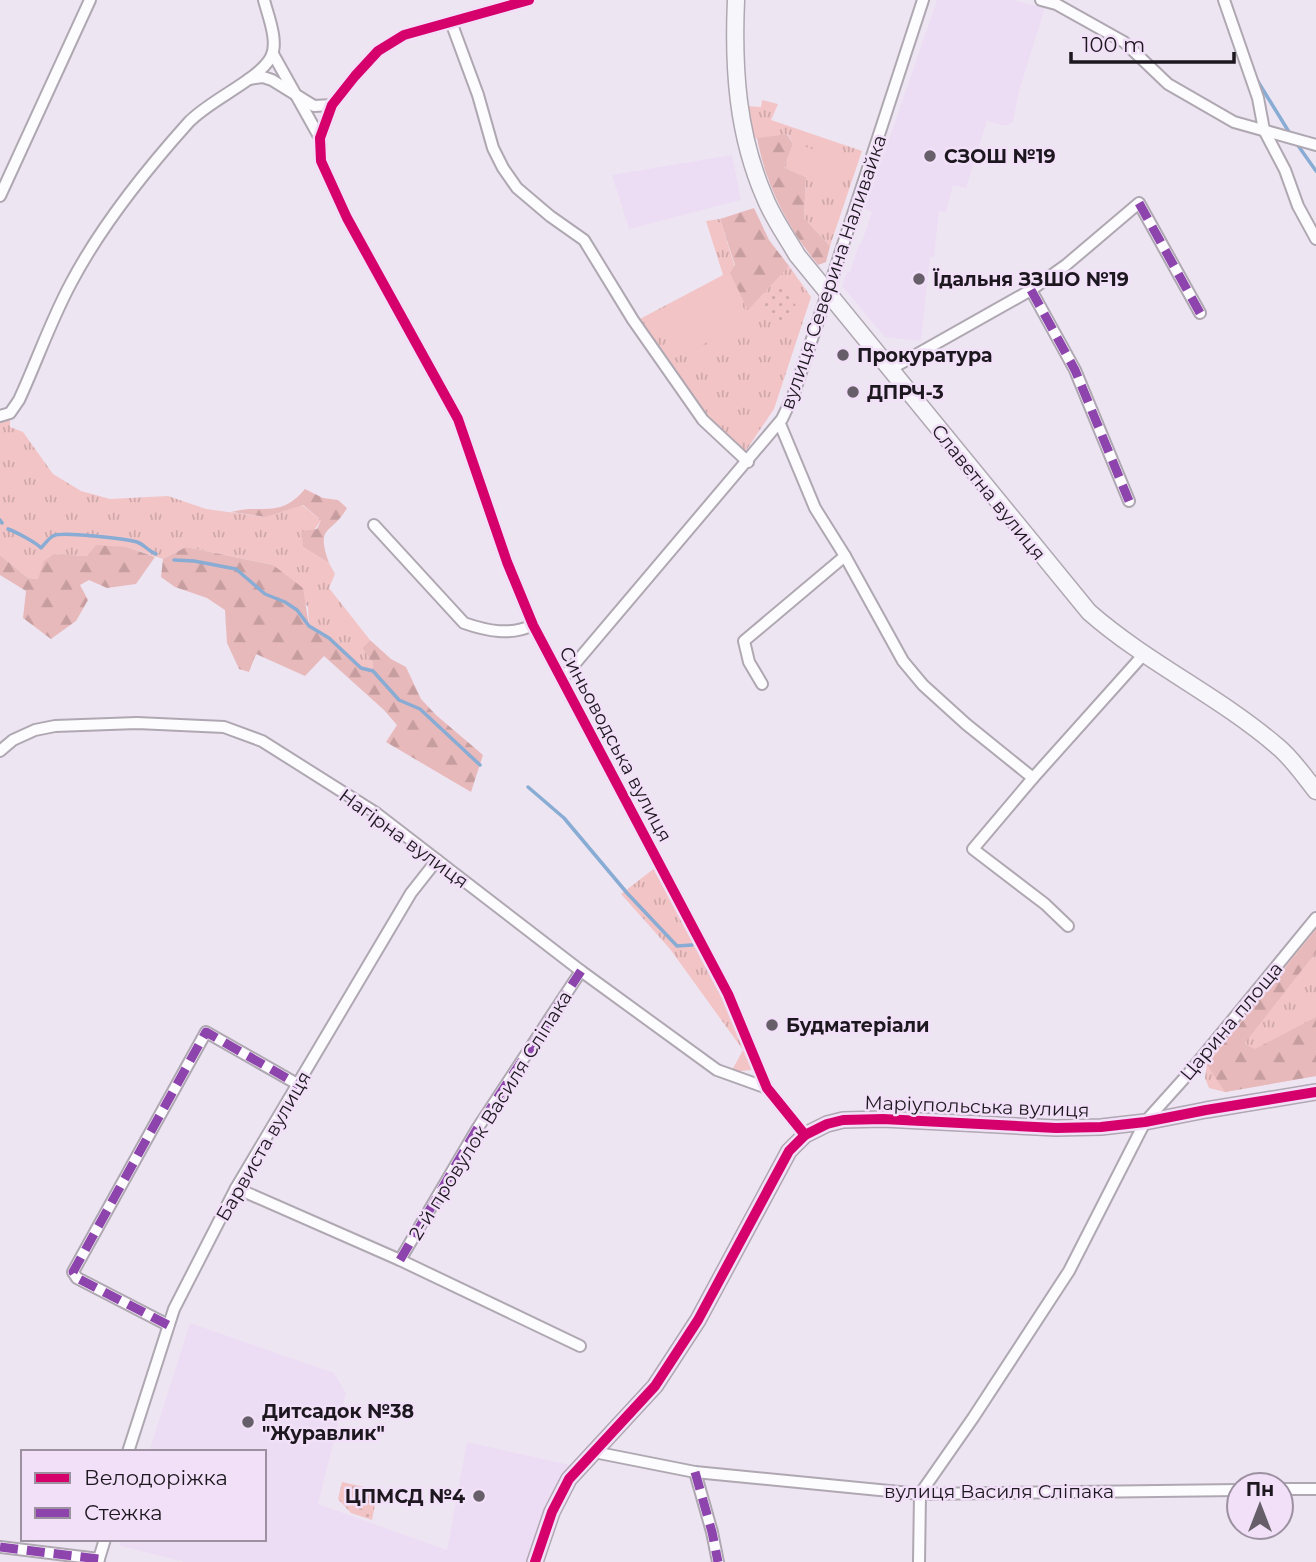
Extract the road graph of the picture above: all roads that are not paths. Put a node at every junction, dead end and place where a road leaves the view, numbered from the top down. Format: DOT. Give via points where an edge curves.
graph roads {
  1 [pos="90,0"];
  2 [pos="264,0"];
  3 [pos="529,0"];
  4 [pos="736,0"];
  5 [pos="923,0"];
  6 [pos="1041,0"];
  7 [pos="1224,0"];
  8 [pos="451,22"];
  9 [pos="273,54"];
  10 [pos="248,79"];
  11 [pos="293,92"];
  12 [pos="332,105"];
  13 [pos="1264,130"];
  14 [pos="320,138"];
  15 [pos="1316,145"];
  16 [pos="0,196"];
  17 [pos="1316,239"];
  18 [pos="828,290"];
  19 [pos="1031,290"];
  20 [pos="1200,313"];
  21 [pos="890,370"];
  22 [pos="5,414"];
  23 [pos="780,424"];
  24 [pos="748,462"];
  25 [pos="1129,501"];
  26 [pos="374,525"];
  27 [pos="845,556"];
  28 [pos="533,625"];
  29 [pos="1144,654"];
  30 [pos="562,679"];
  31 [pos="762,684"];
  32 [pos="0,751"];
  33 [pos="1033,778"];
  34 [pos="1316,791"];
  35 [pos="437,860"];
  36 [pos="1316,918"];
  37 [pos="1068,926"];
  38 [pos="581,971"];
  39 [pos="299,1085"];
  40 [pos="767,1088"];
  41 [pos="1316,1092"];
  42 [pos="1145,1122"];
  43 [pos="805,1135"];
  44 [pos="236,1188"];
  45 [pos="400,1260"];
  46 [pos="168,1325"];
  47 [pos="580,1346"];
  48 [pos="129,1450"];
  49 [pos="594,1452"];
  50 [pos="695,1472"];
  51 [pos="1295,1489"];
  52 [pos="1316,1489"];
  53 [pos="1225,1490"];
  54 [pos="920,1494"];
  55 [pos="103,1541"];
  56 [pos="0,1546"];
  57 [pos="98,1561"];
  58 [pos="535,1562"];
  59 [pos="718,1562"];
  60 [pos="919,1562"];
  1 -- 16 [label="street"];
  2 -- 9 [label="street"];
  3 -- 8 [label="street, Синьоводська вулиця"];
  4 -- 18 [label="main road, Славетна вулиця" via="735,85 754,171 797,255"];
  5 -- 18 [label="street, вулиця Северина Наливайка"];
  6 -- 13 [label="street" via="1124,42 1168,84 1234,122"];
  7 -- 13 [label="street" via="1258,98"];
  8 -- 12 [label="street, Синьоводська вулиця" via="390,42"];
  8 -- 24 [label="street" via="503,168 517,188 584,240 703,420"];
  9 -- 10 [label="street"];
  9 -- 11 [label="street"];
  10 -- 11 [label="street" via="272,79"];
  10 -- 22 [label="street" via="190,121 129,196 71,282 19,400"];
  11 -- 12 [label="street" via="314,106"];
  11 -- 14 [label="street"];
  12 -- 14 [label="street, Синьоводська вулиця"];
  13 -- 15 [label="street"];
  13 -- 17 [label="street"];
  14 -- 28 [label="street, Синьоводська вулиця" via="321,161 347,218 458,419"];
  18 -- 21 [label="main road, Славетна вулиця"];
  18 -- 23 [label="street, вулиця Северина Наливайка"];
  19 -- 20 [label="street" via="1139,203"];
  19 -- 21 [label="street"];
  19 -- 25 [label="street" via="1075,370"];
  21 -- 29 [label="main road, Славетна вулиця" via="1073,595"];
  23 -- 24 [label="street, вулиця Северина Наливайка"];
  23 -- 27 [label="street" via="815,508"];
  24 -- 30 [label="street, вулиця Северина Наливайка"];
  26 -- 28 [label="street" via="464,623 485,630 521,631"];
  27 -- 31 [label="street" via="744,641"];
  27 -- 33 [label="street" via="903,661 923,685"];
  28 -- 30 [label="street, Синьоводська вулиця"];
  29 -- 33 [label="street"];
  29 -- 34 [label="main road, Славетна вулиця" via="1280,748"];
  30 -- 40 [label="street, Синьоводська вулиця" via="728,994"];
  32 -- 35 [label="street, Нагірна вулиця" via="35,730 55,726 224,727 290,758 376,813"];
  33 -- 37 [label="street" via="973,849"];
  35 -- 38 [label="street, Нагірна вулиця"];
  35 -- 39 [label="street, Барвиста вулиця" via="411,893"];
  36 -- 42 [label="street, Царина площа"];
  38 -- 40 [label="street, Нагірна вулиця" via="717,1070"];
  38 -- 45 [label="street, 2-й провулок Василя Сліпака" via="477,1129"];
  39 -- 44 [label="street, Барвиста вулиця"];
  39 -- 46 [label="street" via="206,1032 104,1213 73,1272"];
  40 -- 43 [label="street, Синьоводська вулиця"];
  41 -- 42 [label="street, Маріупольська вулиця"];
  42 -- 43 [label="street, Маріупольська вулиця" via="1056,1128 862,1119 827,1124"];
  42 -- 54 [label="street, Царина площа" via="1069,1271"];
  43 -- 49 [label="street" via="789,1151 698,1320 655,1386"];
  44 -- 45 [label="street, 2-й провулок Василя Сліпака"];
  44 -- 46 [label="street, Барвиста вулиця"];
  45 -- 47 [label="street, 2-й провулок Василя Сліпака"];
  46 -- 48 [label="street, Барвиста вулиця"];
  49 -- 50 [label="street, вулиця Василя Сліпака"];
  49 -- 58 [label="street" via="569,1479"];
  50 -- 54 [label="street, вулиця Василя Сліпака"];
  50 -- 59 [label="street"];
  51 -- 52 [label="street"];
  53 -- 54 [label="street, вулиця Василя Сліпака"];
  54 -- 60 [label="street"];
  55 -- 57 [label="street"];
  56 -- 57 [label="street"];
}
